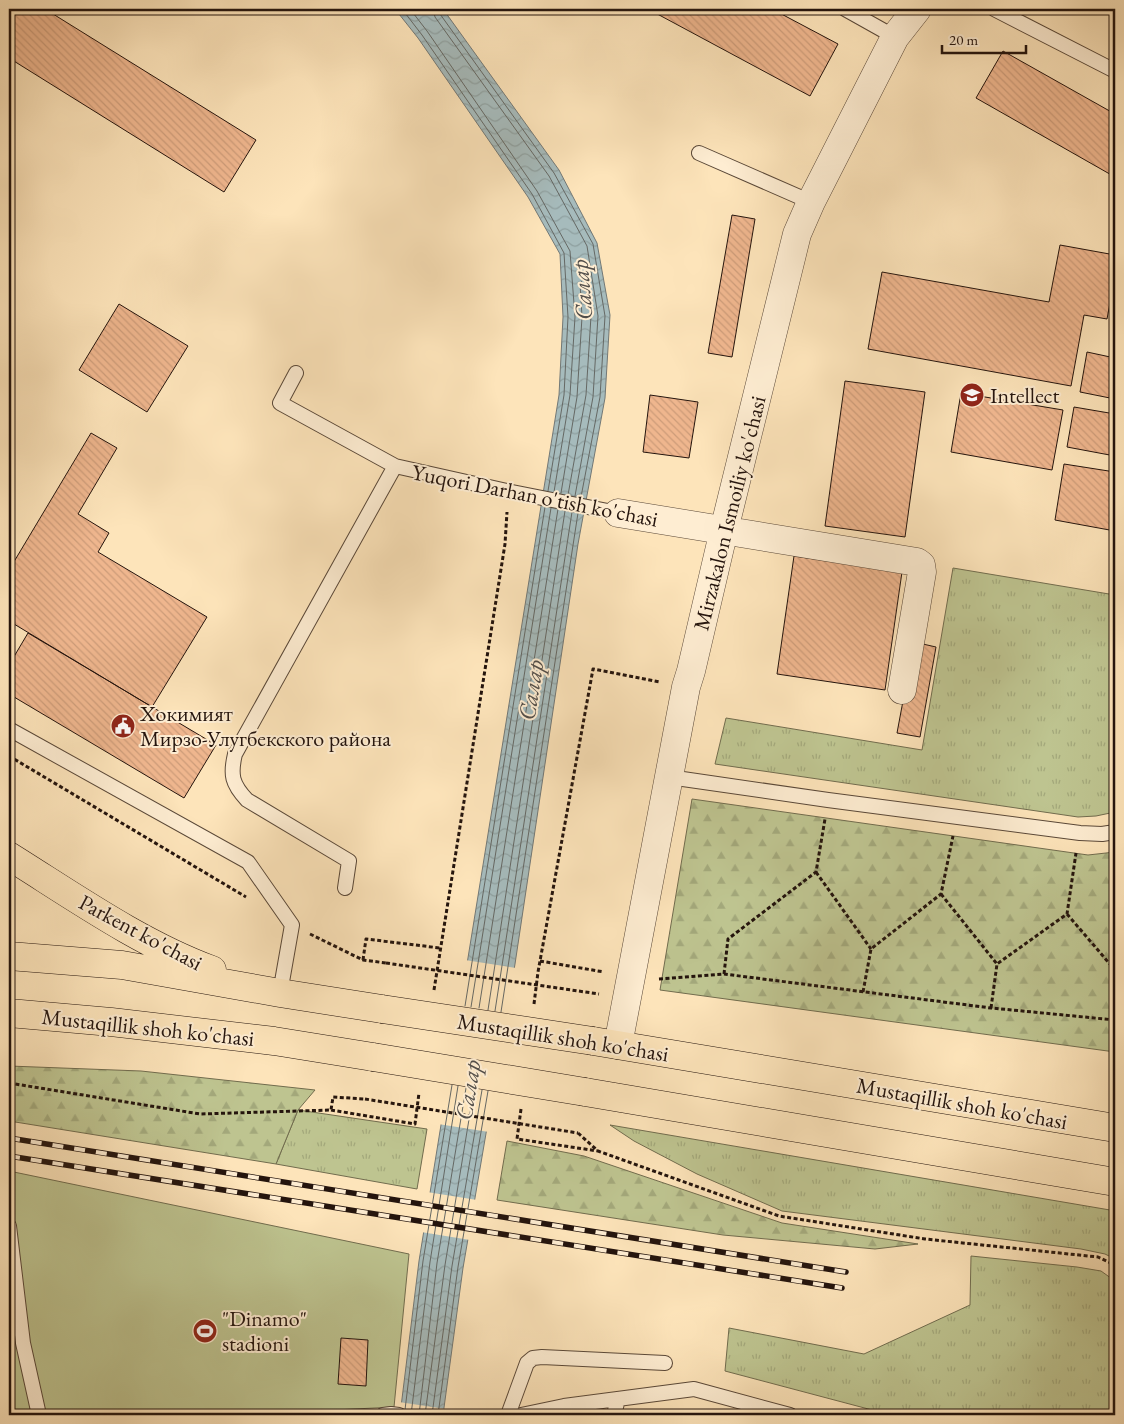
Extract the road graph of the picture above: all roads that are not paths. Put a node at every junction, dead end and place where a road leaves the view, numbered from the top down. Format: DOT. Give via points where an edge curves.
graph roads {
  1 [pos="845,9"];
  2 [pos="917,9"];
  3 [pos="994,9"];
  4 [pos="895,37"];
  5 [pos="1115,71"];
  6 [pos="698,153"];
  7 [pos="811,202"];
  8 [pos="296,373"];
  9 [pos="395,466"];
  10 [pos="618,513"];
  11 [pos="724,530"];
  12 [pos="902,690"];
  13 [pos="9,729"];
  14 [pos="669,777"];
  15 [pos="1115,832"];
  16 [pos="9,856"];
  17 [pos="345,888"];
  18 [pos="9,956"];
  19 [pos="280,994"];
  20 [pos="9,1013"];
  21 [pos="605,1043"];
  22 [pos="1115,1128"];
  23 [pos="1070,1176"];
  24 [pos="1115,1182"];
  25 [pos="1115,1194"];
  26 [pos="9,1226"];
  27 [pos="665,1364"];
  28 [pos="618,1399"];
  29 [pos="39,1415"];
  30 [pos="508,1415"];
  31 [pos="521,1415"];
  32 [pos="614,1415"];
  33 [pos="790,1415"];
  1 -- 4 [label="lane"];
  2 -- 4 [label="street, Mirzakalon Ismoiliy ko'chasi"];
  3 -- 5 [label="lane"];
  4 -- 7 [label="street, Mirzakalon Ismoiliy ko'chasi"];
  6 -- 7 [label="lane"];
  7 -- 11 [label="street, Mirzakalon Ismoiliy ko'chasi" via="797,234"];
  8 -- 9 [label="lane" via="280,403"];
  9 -- 10 [label="lane, Yuqori Darhan o'tish ko'chasi"];
  9 -- 17 [label="lane, Yuqori Darhan o'tish ko'chasi" via="235,754 232,766 237,790 247,800 349,861"];
  10 -- 11 [label="street, Yuqori Darhan o'tish ko'chasi"];
  11 -- 12 [label="street, Yuqori Darhan o'tish ko'chasi" via="921,565"];
  11 -- 14 [label="street, Mirzakalon Ismoiliy ko'chasi" via="686,687"];
  13 -- 19 [label="lane" via="248,862 292,924"];
  14 -- 15 [label="lane" via="956,818 1080,833"];
  14 -- 21 [label="street, Mirzakalon Ismoiliy ko'chasi"];
  16 -- 19 [label="main road, Parkent ko'chasi" via="170,952"];
  18 -- 19 [label="main road, Mustaqillik shoh ko'chasi" via="122,965"];
  19 -- 21 [label="main road, Mustaqillik shoh ko'chasi, bridge"];
  20 -- 23 [label="main road, Mustaqillik shoh ko'chasi, bridge" via="274,1040"];
  21 -- 22 [label="main road, Mustaqillik shoh ko'chasi"];
  23 -- 24 [label="main road, Mustaqillik shoh ko'chasi"];
  23 -- 25 [label="main road"];
  26 -- 29 [label="lane" via="23,1343"];
  27 -- 30 [label="lane" via="533,1358 527,1363"];
  28 -- 31 [label="lane"];
  28 -- 32 [label="lane"];
  28 -- 33 [label="lane" via="694,1389"];
}
